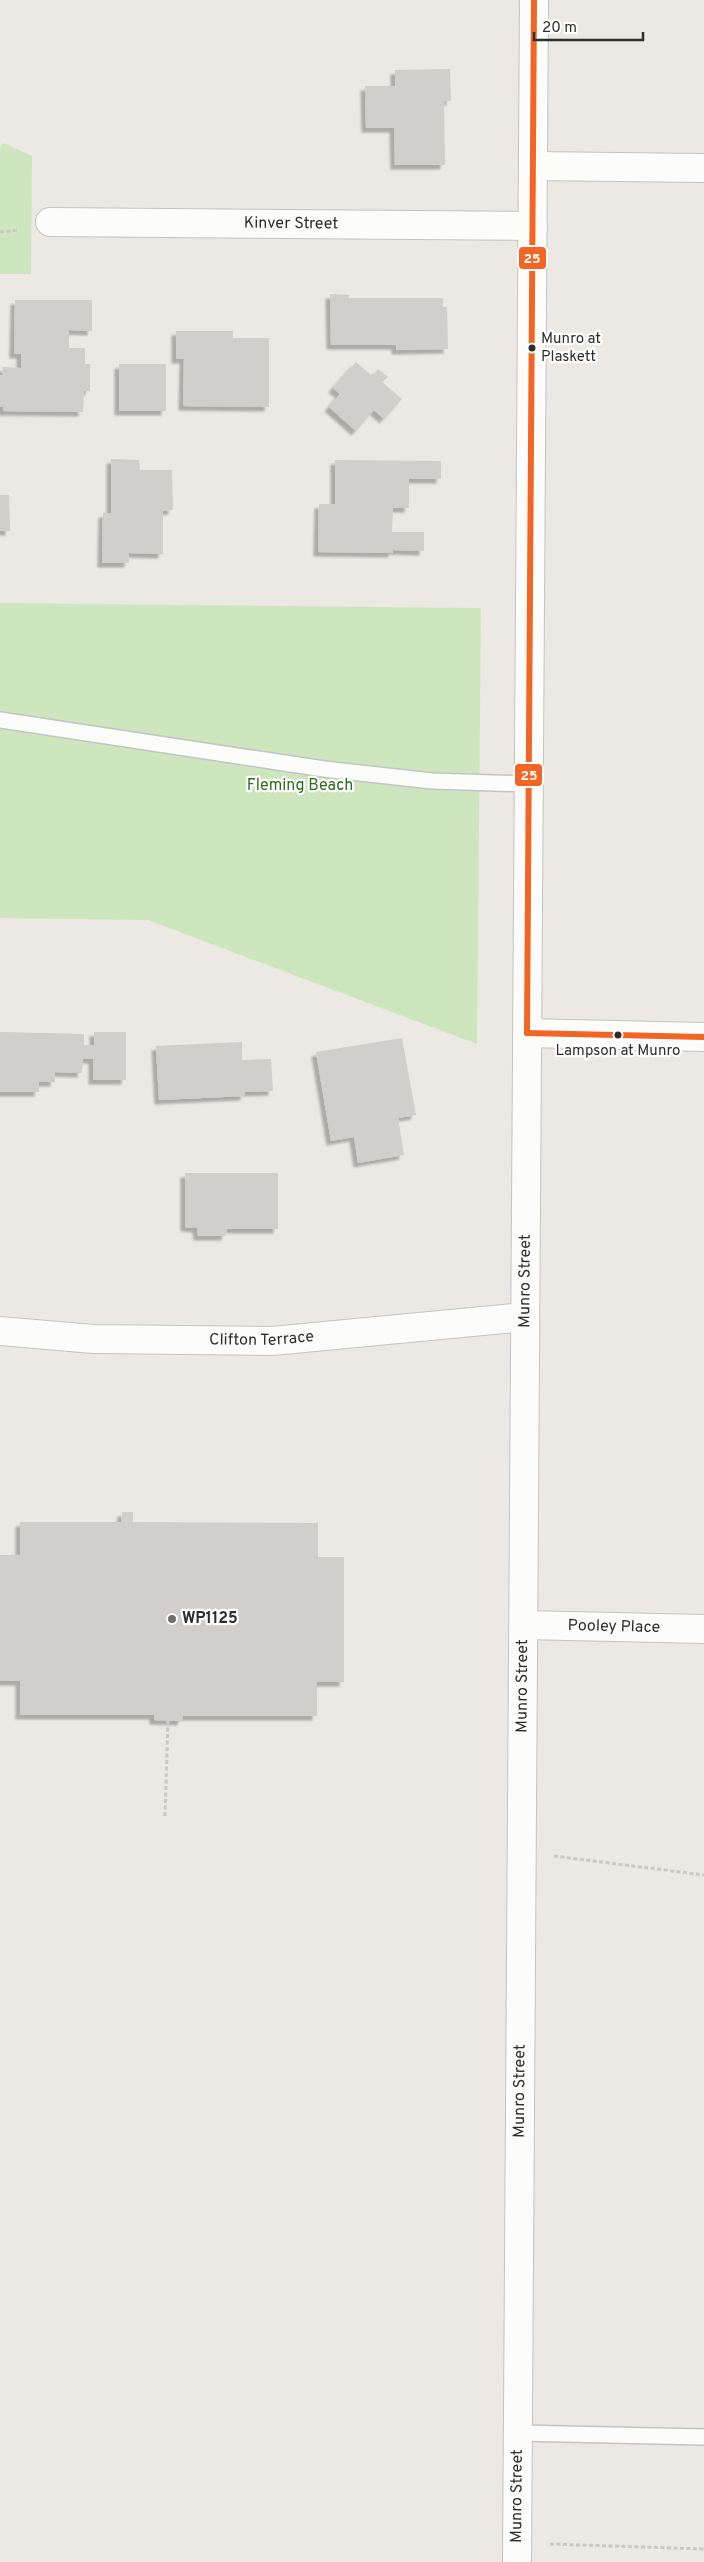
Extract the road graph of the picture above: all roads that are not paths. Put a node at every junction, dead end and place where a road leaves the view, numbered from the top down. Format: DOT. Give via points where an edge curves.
graph roads {
  1 [pos="534,0"];
  2 [pos="533,166"];
  3 [pos="704,168"];
  4 [pos="50,222"];
  5 [pos="533,226"];
  6 [pos="0,720"];
  7 [pos="529,784"];
  8 [pos="527,1033"];
  9 [pos="704,1037"];
  10 [pos="525,1317"];
  11 [pos="0,1331"];
  12 [pos="524,1625"];
  13 [pos="704,1629"];
  14 [pos="518,2433"];
  15 [pos="704,2438"];
  16 [pos="517,2552"];
  1 -- 2 [label="street, Munro Street"];
  2 -- 3 [label="street"];
  2 -- 5 [label="street, Munro Street"];
  4 -- 5 [label="street, Kinver Street"];
  5 -- 7 [label="street, Munro Street"];
  6 -- 7 [label="lane" via="324,769 432,780"];
  7 -- 8 [label="street, Munro Street"];
  8 -- 9 [label="street"];
  8 -- 10 [label="street, Munro Street"];
  10 -- 11 [label="street, Clifton Terrace" via="272,1341 93,1339"];
  10 -- 12 [label="street, Munro Street"];
  12 -- 13 [label="street, Pooley Place"];
  12 -- 14 [label="street, Munro Street"];
  14 -- 15 [label="lane"];
  14 -- 16 [label="street, Munro Street"];
}
